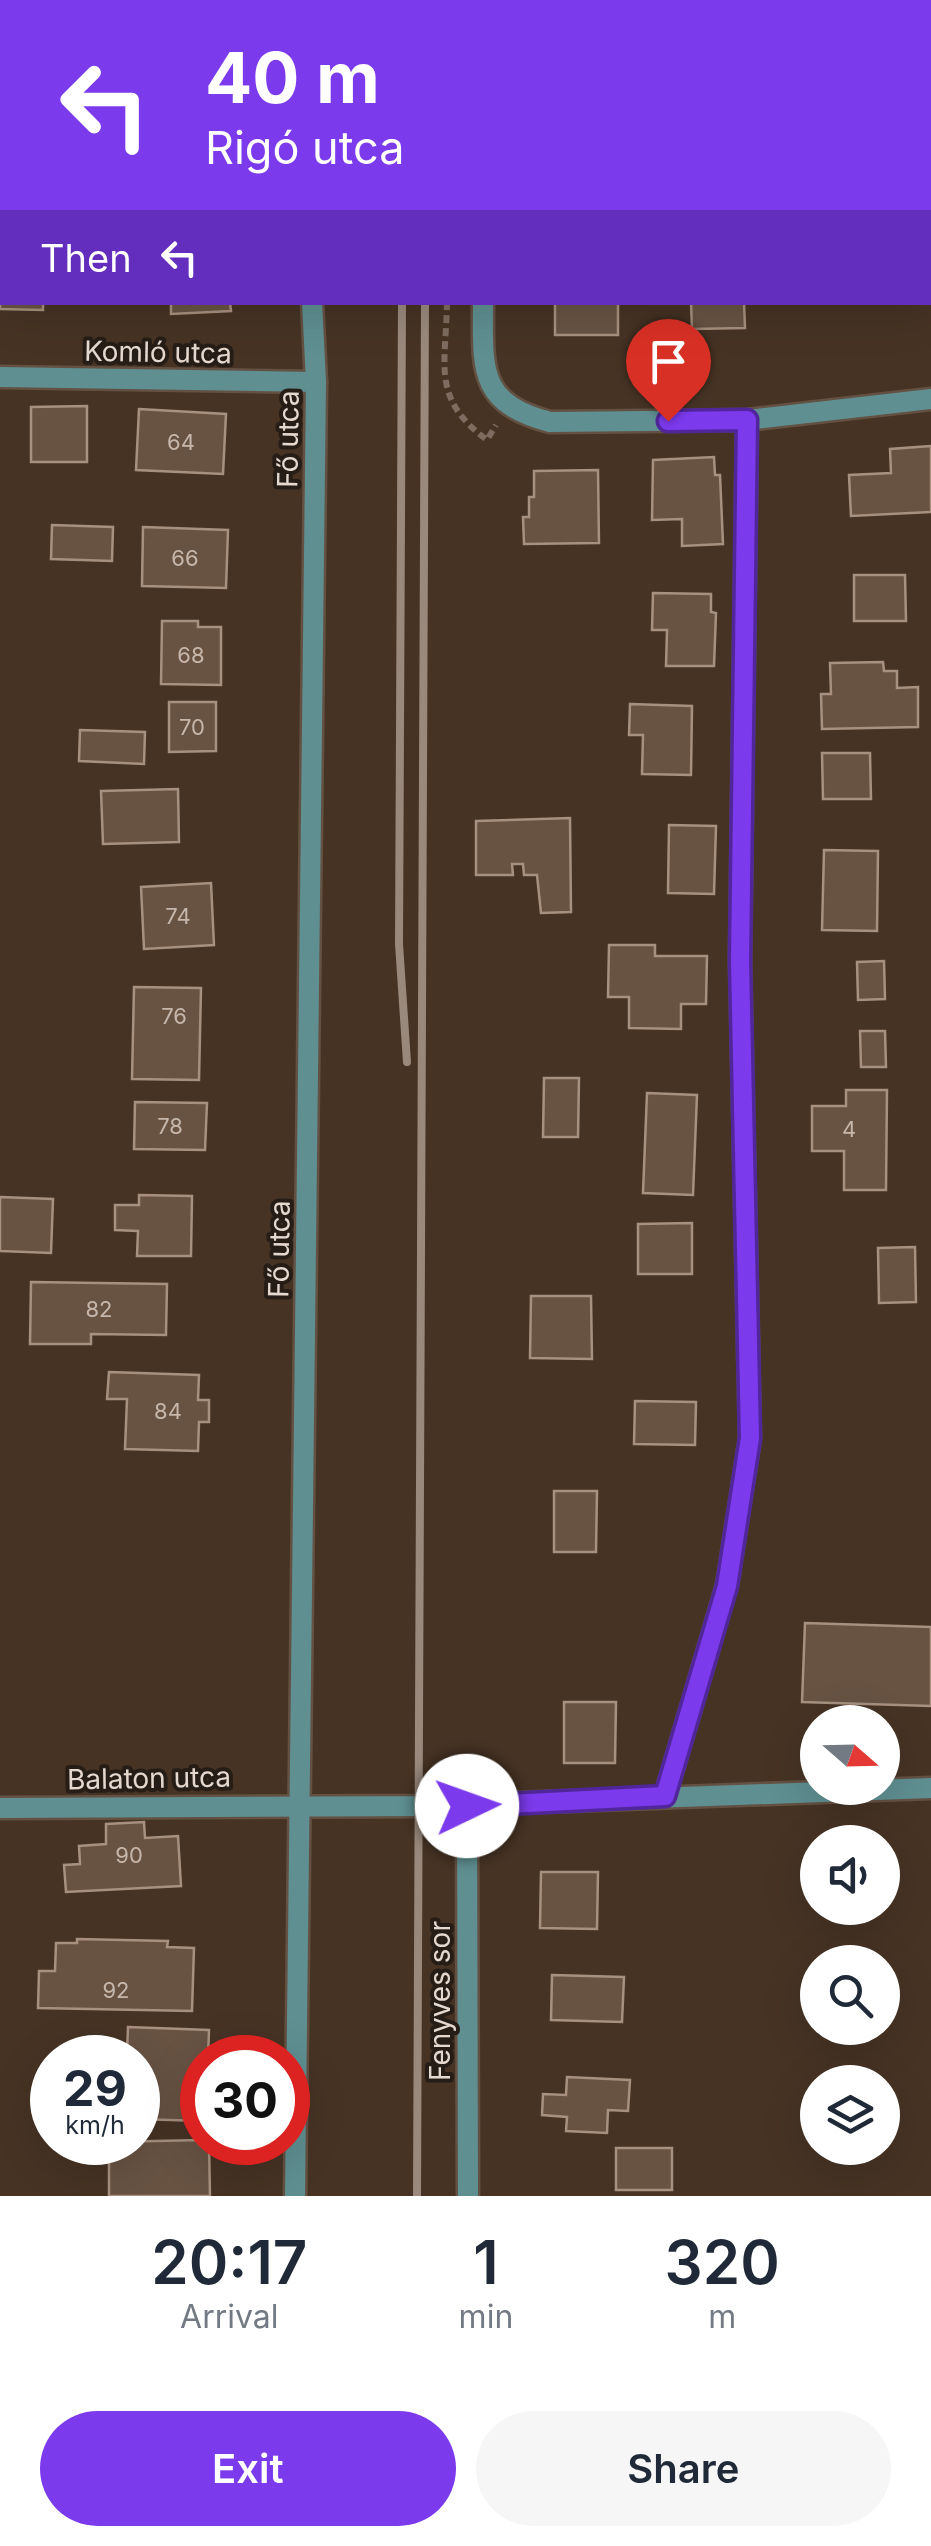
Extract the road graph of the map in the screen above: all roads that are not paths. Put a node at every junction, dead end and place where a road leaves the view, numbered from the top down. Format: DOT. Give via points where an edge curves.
graph roads {
  1 [pos="312,305"];
  2 [pos="483,305"];
  3 [pos="0,377"];
  4 [pos="316,382"];
  5 [pos="931,399"];
  6 [pos="747,420"];
  7 [pos="931,1788"];
  8 [pos="665,1796"];
  9 [pos="300,1804"];
  10 [pos="467,1806"];
  11 [pos="0,1808"];
  12 [pos="295,2196"];
  13 [pos="468,2196"];
  1 -- 4 [label="street, Fő utca"];
  2 -- 6 [label="street" via="483,371 499,400 522,415 550,422"];
  3 -- 4 [label="street, Komló utca"];
  4 -- 9 [label="street, Fő utca"];
  5 -- 6 [label="street"];
  6 -- 8 [label="street" via="740,961 750,1438 727,1586"];
  7 -- 8 [label="street, Balaton utca"];
  8 -- 10 [label="street, Balaton utca"];
  9 -- 10 [label="street, Balaton utca"];
  9 -- 11 [label="street, Balaton utca"];
  9 -- 12 [label="street, Fő utca"];
  10 -- 13 [label="street, Fenyves sor"];
}
